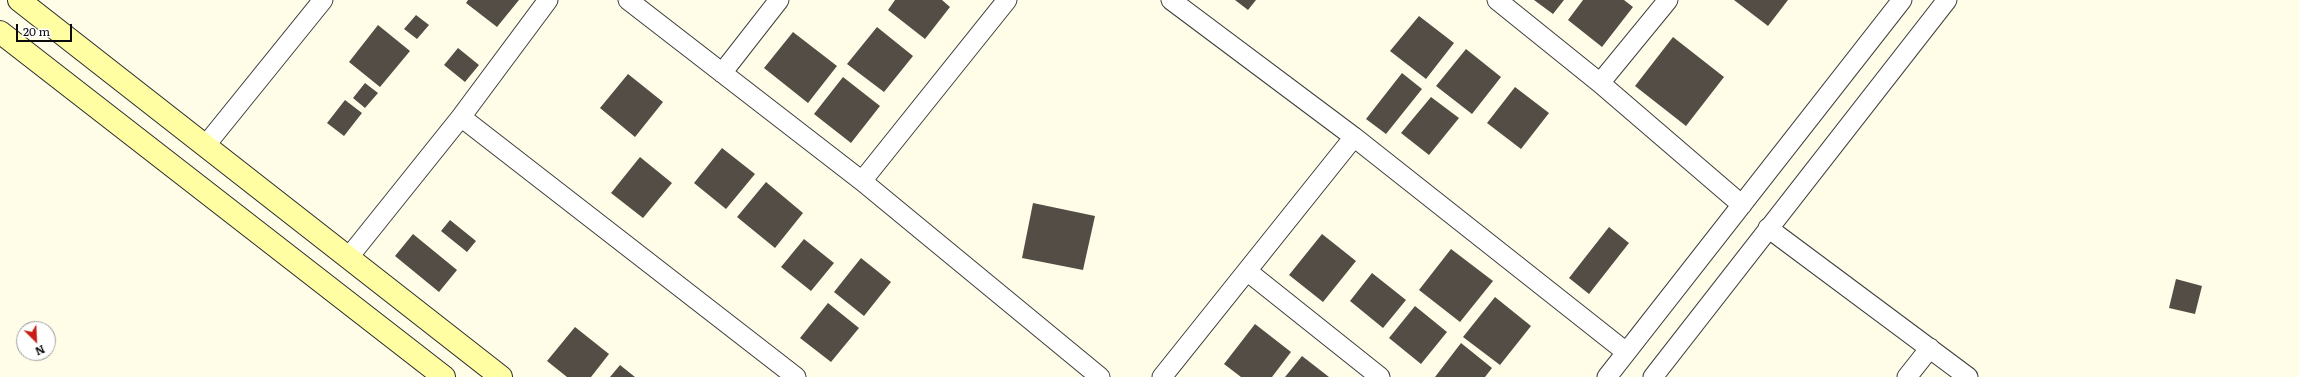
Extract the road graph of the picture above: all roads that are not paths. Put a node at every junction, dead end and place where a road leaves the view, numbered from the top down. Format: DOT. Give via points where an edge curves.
graph roads {
  1 [pos="20,0"];
  2 [pos="548,0"];
  3 [pos="628,0"];
  4 [pos="779,0"];
  5 [pos="1008,0"];
  6 [pos="1171,0"];
  7 [pos="1497,0"];
  8 [pos="1668,0"];
  9 [pos="1902,0"];
  10 [pos="1947,0"];
  11 [pos="316,2"];
  12 [pos="0,32"];
  13 [pos="722,72"];
  14 [pos="1600,83"];
  15 [pos="461,116"];
  16 [pos="1354,137"];
  17 [pos="205,146"];
  18 [pos="862,181"];
  19 [pos="1742,205"];
  20 [pos="1768,228"];
  21 [pos="348,258"];
  22 [pos="1247,271"];
  23 [pos="1930,348"];
  24 [pos="1626,352"];
  25 [pos="444,377"];
  26 [pos="500,377"];
  27 [pos="796,377"];
  28 [pos="1100,377"];
  29 [pos="1162,377"];
  30 [pos="1380,377"];
  31 [pos="1607,377"];
  32 [pos="1652,377"];
  33 [pos="1907,377"];
  34 [pos="1968,377"];
  1 -- 17 [label="street"];
  2 -- 15 [label="street"];
  3 -- 13 [label="street"];
  4 -- 13 [label="street"];
  5 -- 18 [label="street"];
  6 -- 16 [label="street"];
  7 -- 14 [label="street"];
  8 -- 14 [label="street"];
  9 -- 19 [label="street"];
  10 -- 20 [label="street"];
  11 -- 17 [label="street"];
  12 -- 25 [label="street"];
  13 -- 18 [label="street"];
  14 -- 19 [label="street"];
  15 -- 21 [label="street"];
  15 -- 27 [label="street"];
  16 -- 22 [label="street"];
  16 -- 24 [label="street"];
  17 -- 21 [label="street"];
  18 -- 28 [label="street"];
  19 -- 24 [label="street"];
  20 -- 23 [label="street"];
  20 -- 32 [label="street"];
  21 -- 26 [label="street"];
  22 -- 29 [label="street"];
  22 -- 30 [label="street"];
  23 -- 33 [label="street"];
  23 -- 34 [label="street"];
  24 -- 31 [label="street"];
}
